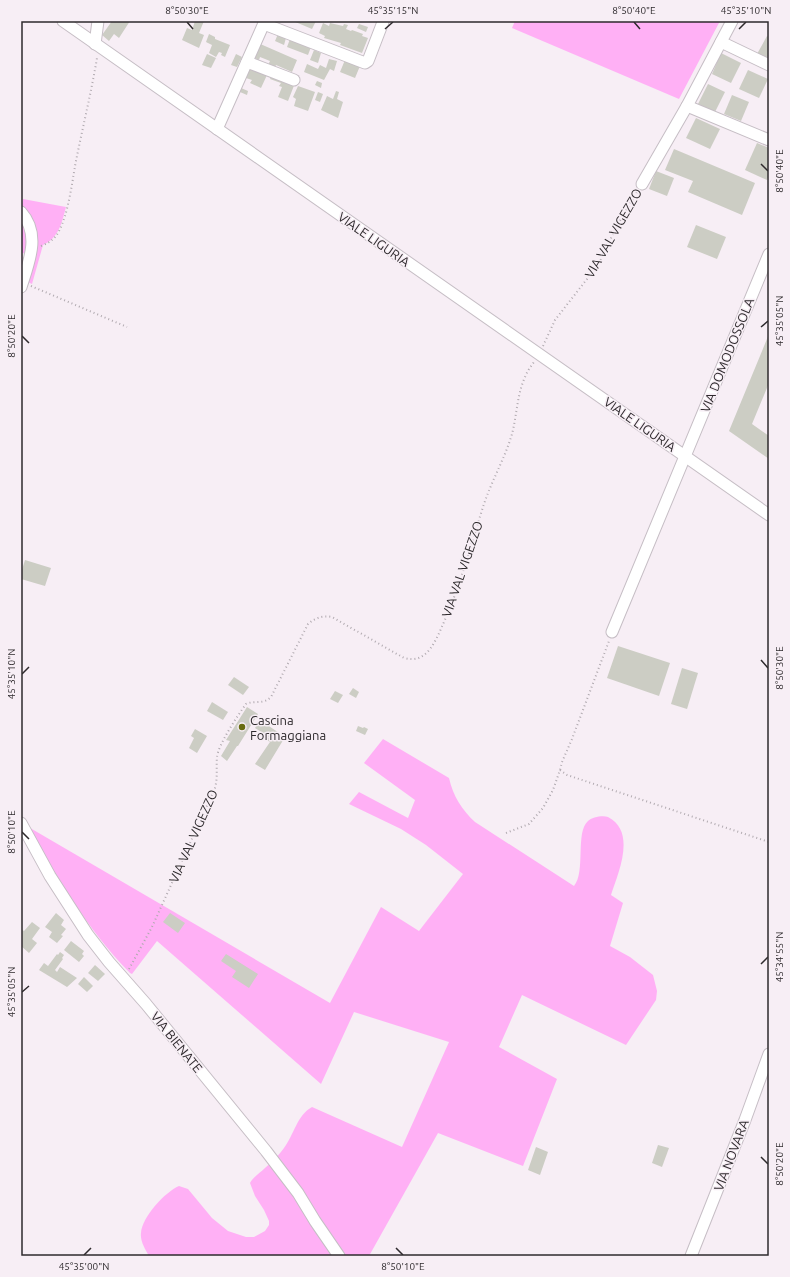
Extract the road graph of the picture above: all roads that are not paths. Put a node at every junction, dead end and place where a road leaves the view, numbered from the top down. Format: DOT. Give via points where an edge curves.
graph roads {
  1 [pos="62,21"];
  2 [pos="98,21"];
  3 [pos="732,21"];
  4 [pos="383,22"];
  5 [pos="264,23"];
  6 [pos="721,42"];
  7 [pos="97,45"];
  8 [pos="247,62"];
  9 [pos="769,65"];
  10 [pos="294,80"];
  11 [pos="687,106"];
  12 [pos="218,129"];
  13 [pos="769,140"];
  14 [pos="642,184"];
  15 [pos="21,212"];
  16 [pos="769,254"];
  17 [pos="22,285"];
  18 [pos="686,456"];
  19 [pos="769,515"];
  20 [pos="612,632"];
  21 [pos="21,823"];
  22 [pos="769,1054"];
  23 [pos="339,1256"];
  24 [pos="691,1256"];
  1 -- 7 [label="street, VIALE LIGURIA"];
  2 -- 7 [label="street"];
  3 -- 6 [label="street, VIA VAL VIGEZZO"];
  4 -- 5 [label="street" via="365,63"];
  5 -- 8 [label="street"];
  6 -- 9 [label="street"];
  6 -- 11 [label="street, VIA VAL VIGEZZO"];
  7 -- 12 [label="street, VIALE LIGURIA"];
  8 -- 10 [label="street"];
  8 -- 12 [label="street"];
  11 -- 13 [label="street"];
  11 -- 14 [label="street, VIA VAL VIGEZZO"];
  12 -- 18 [label="street, VIALE LIGURIA"];
  15 -- 17 [label="street" via="29,223 32,234 32,246"];
  16 -- 18 [label="street, VIA DOMODOSSOLA"];
  18 -- 19 [label="street, VIALE LIGURIA"];
  18 -- 20 [label="street, VIALE LIGURIA"];
  21 -- 23 [label="street, VIA BIENATE" via="50,876 96,945 266,1151 298,1192"];
  22 -- 24 [label="street, VIA NOVARA"];
}
